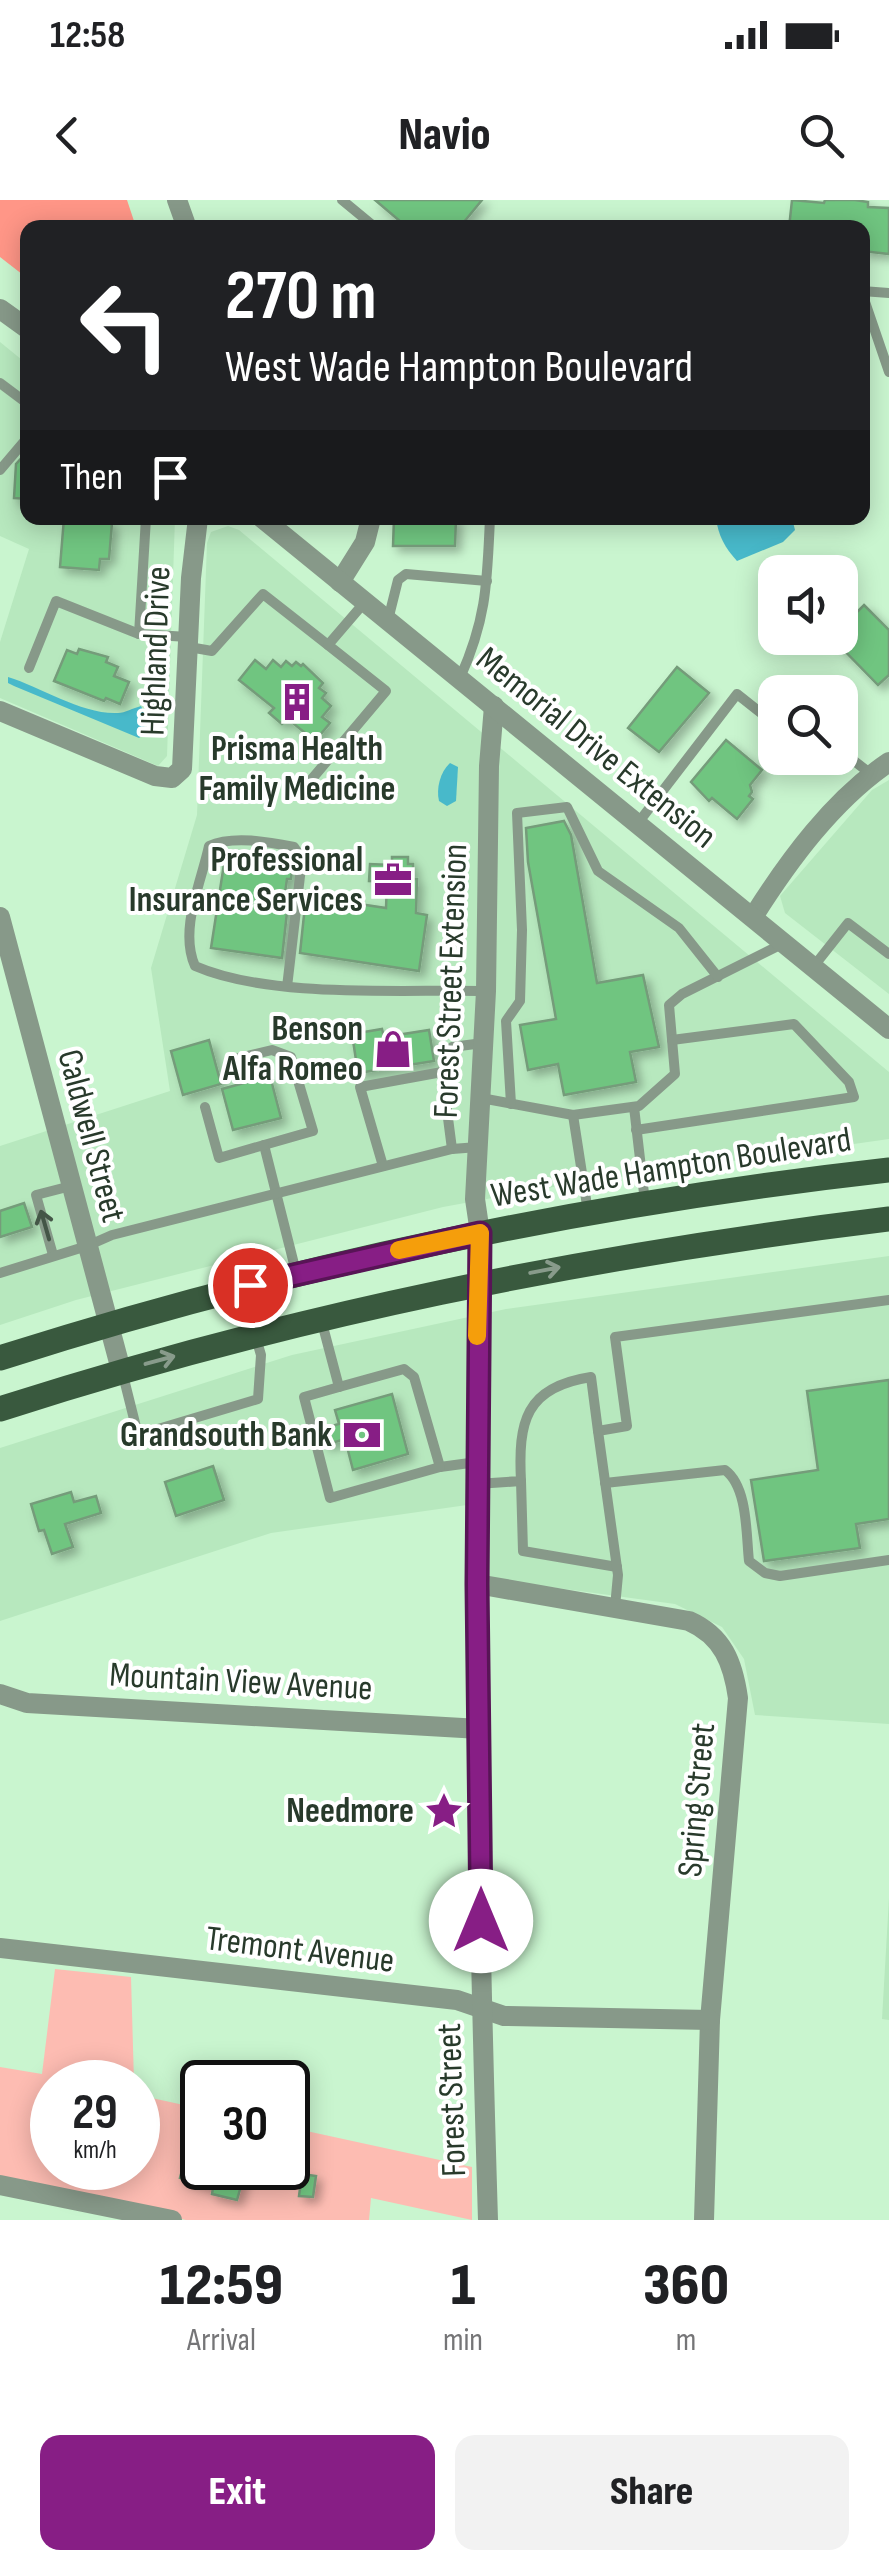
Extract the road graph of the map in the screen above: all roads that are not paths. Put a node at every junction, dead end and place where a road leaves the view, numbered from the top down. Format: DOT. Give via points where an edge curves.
graph roads {
  1 [pos="342,200"];
  2 [pos="366,220"];
  3 [pos="870,316"];
  4 [pos="889,372"];
  5 [pos="20,446"];
  6 [pos="0,470"];
  7 [pos="146,525"];
  8 [pos="197,525"];
  9 [pos="271,525"];
  10 [pos="370,525"];
  11 [pos="490,525"];
  12 [pos="486,581"];
  13 [pos="340,582"];
  14 [pos="365,602"];
  15 [pos="388,620"];
  16 [pos="140,634"];
  17 [pos="189,642"];
  18 [pos="328,645"];
  19 [pos="28,668"];
  20 [pos="460,678"];
  21 [pos="494,706"];
  22 [pos="0,711"];
  23 [pos="758,711"];
  24 [pos="858,759"];
  25 [pos="882,771"];
  26 [pos="311,780"];
  27 [pos="638,823"];
  28 [pos="0,917"];
  29 [pos="754,917"];
  30 [pos="785,943"];
  31 [pos="889,954"];
  32 [pos="814,966"];
  33 [pos="718,977"];
  34 [pos="287,986"];
  35 [pos="486,991"];
  36 [pos="888,1026"];
  37 [pos="672,1040"];
  38 [pos="483,1042"];
  39 [pos="230,1060"];
  40 [pos="442,1072"];
  41 [pos="480,1098"];
  42 [pos="512,1104"];
  43 [pos="205,1107"];
  44 [pos="634,1107"];
  45 [pos="573,1114"];
  46 [pos="636,1130"];
  47 [pos="264,1145"];
  48 [pos="478,1148"];
  49 [pos="452,1150"];
  50 [pos="383,1166"];
  51 [pos="889,1170"];
  52 [pos="71,1186"];
  53 [pos="277,1193"];
  54 [pos="645,1202"];
  55 [pos="588,1212"];
  56 [pos="889,1219"];
  57 [pos="87,1246"];
  58 [pos="54,1256"];
  59 [pos="479,1258"];
  60 [pos="0,1273"];
  61 [pos="296,1273"];
  62 [pos="889,1300"];
  63 [pos="321,1318"];
  64 [pos="108,1323"];
  65 [pos="255,1335"];
  66 [pos="2,1352"];
  67 [pos="122,1370"];
  68 [pos="339,1387"];
  69 [pos="0,1409"];
  70 [pos="598,1432"];
  71 [pos="477,1462"];
  72 [pos="440,1467"];
  73 [pos="522,1481"];
  74 [pos="606,1483"];
  75 [pos="477,1484"];
  76 [pos="889,1560"];
  77 [pos="617,1567"];
  78 [pos="477,1584"];
  79 [pos="616,1607"];
  80 [pos="0,1694"];
  81 [pos="480,1729"];
  82 [pos="0,1948"];
  83 [pos="482,2010"];
  84 [pos="710,2020"];
  85 [pos="0,2185"];
  86 [pos="80,2211"];
  87 [pos="172,2220"];
  88 [pos="488,2220"];
  89 [pos="704,2220"];
  1 -- 2 [label="lane"];
  3 -- 4 [label="lane"];
  5 -- 6 [label="lane"];
  7 -- 16 [label="lane"];
  8 -- 17 [label="street, Highland Drive"];
  9 -- 13 [label="street, Memorial Drive Extension"];
  10 -- 13 [label="street"];
  11 -- 12 [label="lane"];
  12 -- 15 [label="lane" via="406,574 398,580"];
  12 -- 20 [label="lane" via="477,641"];
  13 -- 14 [label="street, Memorial Drive Extension"];
  14 -- 15 [label="street, Memorial Drive Extension"];
  14 -- 18 [label="lane"];
  15 -- 20 [label="street, Memorial Drive Extension"];
  16 -- 17 [label="lane"];
  16 -- 19 [label="lane" via="56,602"];
  17 -- 18 [label="lane" via="212,651 263,594"];
  17 -- 22 [label="street, Highland Drive" via="182,770 172,778"];
  18 -- 26 [label="lane" via="386,691"];
  20 -- 21 [label="street, Memorial Drive Extension"];
  21 -- 27 [label="street, Memorial Drive Extension"];
  21 -- 35 [label="street, Forest Street Extension"];
  23 -- 27 [label="lane" via="737,694"];
  24 -- 25 [label="lane"];
  25 -- 29 [label="street" via="832,813"];
  27 -- 29 [label="street, Memorial Drive Extension"];
  28 -- 52 [label="street, Caldwell Street"];
  29 -- 30 [label="street, Memorial Drive Extension"];
  30 -- 32 [label="street, Memorial Drive Extension"];
  30 -- 33 [label="lane"];
  31 -- 32 [label="lane" via="848,923"];
  32 -- 36 [label="street, Memorial Drive Extension"];
  33 -- 37 [label="lane" via="669,1005"];
  33 -- 42 [label="lane" via="680,928 598,871 567,807 517,813 520,1001 506,1021"];
  34 -- 34 [label="lane" via="234,980 194,966 189,933 209,846 270,842 294,848 302,859"];
  34 -- 35 [label="lane"];
  35 -- 38 [label="street, Forest Street Extension"];
  37 -- 44 [label="lane" via="675,1074"];
  37 -- 46 [label="lane" via="794,1024 850,1082 854,1098"];
  38 -- 40 [label="lane" via="452,1047"];
  38 -- 41 [label="street, Forest Street Extension"];
  39 -- 47 [label="lane" via="272,1050 291,1057 313,1130"];
  40 -- 49 [label="lane"];
  40 -- 50 [label="lane" via="360,1087"];
  41 -- 42 [label="lane"];
  41 -- 48 [label="street, Forest Street Extension"];
  42 -- 45 [label="lane"];
  43 -- 47 [label="lane" via="219,1158"];
  44 -- 45 [label="lane"];
  44 -- 46 [label="lane"];
  45 -- 55 [label="lane"];
  46 -- 54 [label="lane"];
  47 -- 53 [label="lane"];
  48 -- 49 [label="lane"];
  48 -- 59 [label="street, Forest Street Extension"];
  49 -- 50 [label="lane"];
  50 -- 53 [label="lane"];
  51 -- 54 [label="main road, West Wade Hampton Boulevard"];
  52 -- 57 [label="street, Caldwell Street"];
  58 -- 52 [label="lane, one-way" via="36,1195"];
  53 -- 57 [label="lane"];
  53 -- 61 [label="lane"];
  54 -- 55 [label="main road, West Wade Hampton Boulevard"];
  55 -- 59 [label="main road, West Wade Hampton Boulevard"];
  59 -- 56 [label="main road, West Wade Hampton Boulevard, one-way" via="681,1246"];
  57 -- 58 [label="lane"];
  57 -- 64 [label="street, Caldwell Street"];
  58 -- 60 [label="lane"];
  59 -- 61 [label="main road, West Wade Hampton Boulevard"];
  59 -- 63 [label="main road, West Wade Hampton Boulevard"];
  59 -- 71 [label="street, Forest Street"];
  61 -- 64 [label="main road, West Wade Hampton Boulevard"];
  62 -- 70 [label="lane" via="615,1337 628,1426"];
  63 -- 65 [label="main road, West Wade Hampton Boulevard"];
  63 -- 68 [label="lane"];
  64 -- 66 [label="main road, West Wade Hampton Boulevard"];
  64 -- 67 [label="street, Caldwell Street"];
  67 -- 65 [label="main road, West Wade Hampton Boulevard, one-way"];
  65 -- 67 [label="lane" via="261,1355 258,1400 138,1435"];
  67 -- 69 [label="main road, West Wade Hampton Boulevard"];
  68 -- 72 [label="lane" via="404,1369 414,1377"];
  68 -- 72 [label="lane" via="304,1398 330,1498"];
  70 -- 73 [label="lane" via="591,1377 547,1392 527,1411"];
  70 -- 74 [label="lane"];
  71 -- 72 [label="lane"];
  71 -- 75 [label="street, Forest Street"];
  73 -- 75 [label="lane"];
  73 -- 77 [label="lane" via="523,1551"];
  74 -- 76 [label="lane" via="725,1470 738,1487 750,1560 765,1572 780,1576"];
  74 -- 77 [label="lane"];
  75 -- 78 [label="street, Forest Street"];
  77 -- 79 [label="lane"];
  78 -- 79 [label="street, Spring Street"];
  78 -- 81 [label="street, Forest Street"];
  79 -- 84 [label="street, Spring Street" via="703,1627 728,1656 735,1679"];
  80 -- 81 [label="street, Mountain View Avenue" via="27,1703"];
  81 -- 83 [label="street, Forest Street"];
  82 -- 83 [label="street, Tremont Avenue" via="457,2000"];
  83 -- 84 [label="street, Tremont Avenue" via="504,2016"];
  83 -- 88 [label="street, Forest Street"];
  84 -- 89 [label="street, Spring Street"];
  85 -- 86 [label="street"];
  86 -- 87 [label="street"];
}
